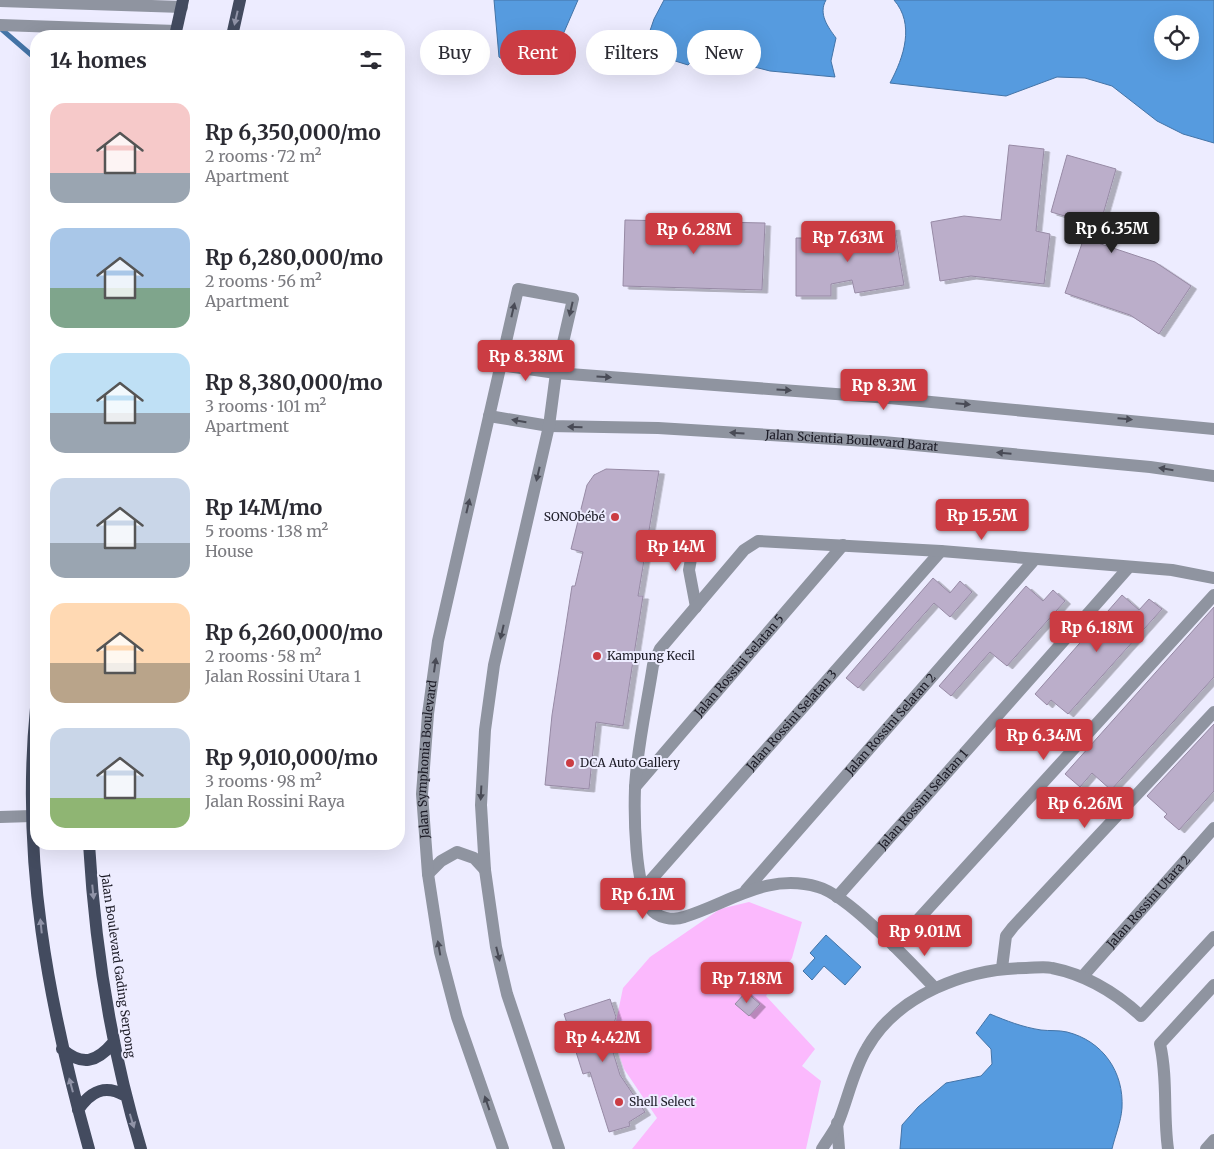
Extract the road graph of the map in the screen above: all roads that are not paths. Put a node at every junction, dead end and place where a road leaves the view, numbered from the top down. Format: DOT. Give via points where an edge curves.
graph roads {
  1 [pos="240,0"];
  2 [pos="0,1"];
  3 [pos="183,3"];
  4 [pos="0,25"];
  5 [pos="97,30"];
  6 [pos="176,30"];
  7 [pos="233,30"];
  8 [pos="500,364"];
  9 [pos="556,373"];
  10 [pos="489,416"];
  11 [pos="549,426"];
  12 [pos="1214,429"];
  13 [pos="1214,476"];
  14 [pos="695,537"];
  15 [pos="843,545"];
  16 [pos="941,551"];
  17 [pos="1035,559"];
  18 [pos="1129,567"];
  19 [pos="1214,578"];
  20 [pos="1214,595"];
  21 [pos="696,607"];
  22 [pos="1214,712"];
  23 [pos="635,787"];
  24 [pos="0,816"];
  25 [pos="30,816"];
  26 [pos="1214,828"];
  27 [pos="32,850"];
  28 [pos="89,850"];
  29 [pos="486,870"];
  30 [pos="428,874"];
  31 [pos="644,889"];
  32 [pos="746,890"];
  33 [pos="836,897"];
  34 [pos="1214,937"];
  35 [pos="894,946"];
  36 [pos="1002,968"];
  37 [pos="1082,976"];
  38 [pos="1214,985"];
  39 [pos="935,988"];
  40 [pos="113,1043"];
  41 [pos="62,1049"];
  42 [pos="124,1094"];
  43 [pos="78,1110"];
  44 [pos="837,1124"];
  45 [pos="1214,1140"];
  46 [pos="89,1149"];
  47 [pos="141,1149"];
  48 [pos="503,1149"];
  49 [pos="559,1149"];
  50 [pos="822,1149"];
  51 [pos="839,1149"];
  52 [pos="1168,1149"];
  53 [pos="1206,1149"];
  1 -- 7 [label="main road, one-way"];
  2 -- 3 [label="street"];
  3 -- 6 [label="main road"];
  4 -- 5 [label="street"];
  8 -- 9 [label="street"];
  8 -- 9 [label="street, Jalan Symphonia Boulevard, one-way" via="518,289 573,299"];
  8 -- 10 [label="street, Jalan Symphonia Boulevard"];
  9 -- 11 [label="street"];
  9 -- 12 [label="street, one-way" via="890,398"];
  11 -- 10 [label="street, Jalan Scientia Boulevard Barat, one-way"];
  30 -- 10 [label="street, Jalan Symphonia Boulevard, one-way" via="422,794 428,714 438,641"];
  13 -- 11 [label="street, Jalan Scientia Boulevard Barat, one-way" via="883,442 658,428"];
  11 -- 29 [label="street, one-way" via="494,665 485,730 481,805"];
  14 -- 21 [label="street" via="690,570"];
  15 -- 16 [label="street"];
  15 -- 21 [label="street" via="758,541 744,550"];
  15 -- 23 [label="street, Jalan Rossini Selatan 5"];
  16 -- 17 [label="street"];
  16 -- 31 [label="street, Jalan Rossini Selatan 3"];
  17 -- 18 [label="street"];
  17 -- 32 [label="street, Jalan Rossini Selatan 2"];
  18 -- 19 [label="street" via="1172,570"];
  18 -- 33 [label="street, Jalan Rossini Selatan 1"];
  20 -- 35 [label="street"];
  21 -- 23 [label="street" via="655,656"];
  22 -- 36 [label="street" via="1013,927 1006,936"];
  23 -- 31 [label="street" via="634,840"];
  24 -- 25 [label="street"];
  26 -- 37 [label="street, Jalan Rossini Utara 2"];
  41 -- 27 [label="main road, one-way" via="43,947"];
  28 -- 40 [label="main road, Jalan Boulevard Gading Serpong, one-way"];
  29 -- 30 [label="street" via="474,858 457,852"];
  29 -- 49 [label="street, one-way" via="496,947 507,994"];
  48 -- 30 [label="street, Jalan Symphonia Boulevard, one-way" via="456,1017 440,952"];
  31 -- 32 [label="street" via="651,909 673,919 683,918"];
  32 -- 33 [label="street" via="793,883 820,887"];
  33 -- 35 [label="street"];
  34 -- 37 [label="street" via="1141,1016 1108,989"];
  35 -- 39 [label="street"];
  36 -- 37 [label="street" via="1051,968"];
  36 -- 39 [label="street" via="963,977"];
  38 -- 52 [label="street" via="1160,1044 1165,1065"];
  39 -- 44 [label="street" via="891,1019 866,1049"];
  40 -- 41 [label="main road" via="93,1059 72,1057"];
  40 -- 42 [label="main road, Jalan Boulevard Gading Serpong"];
  43 -- 41 [label="main road, one-way"];
  42 -- 43 [label="main road" via="114,1089 103,1089 92,1093"];
  42 -- 47 [label="main road, Jalan Boulevard Gading Serpong, one-way"];
  43 -- 46 [label="main road"];
  44 -- 50 [label="street"];
  44 -- 51 [label="street"];
  45 -- 53 [label="street"];
}
